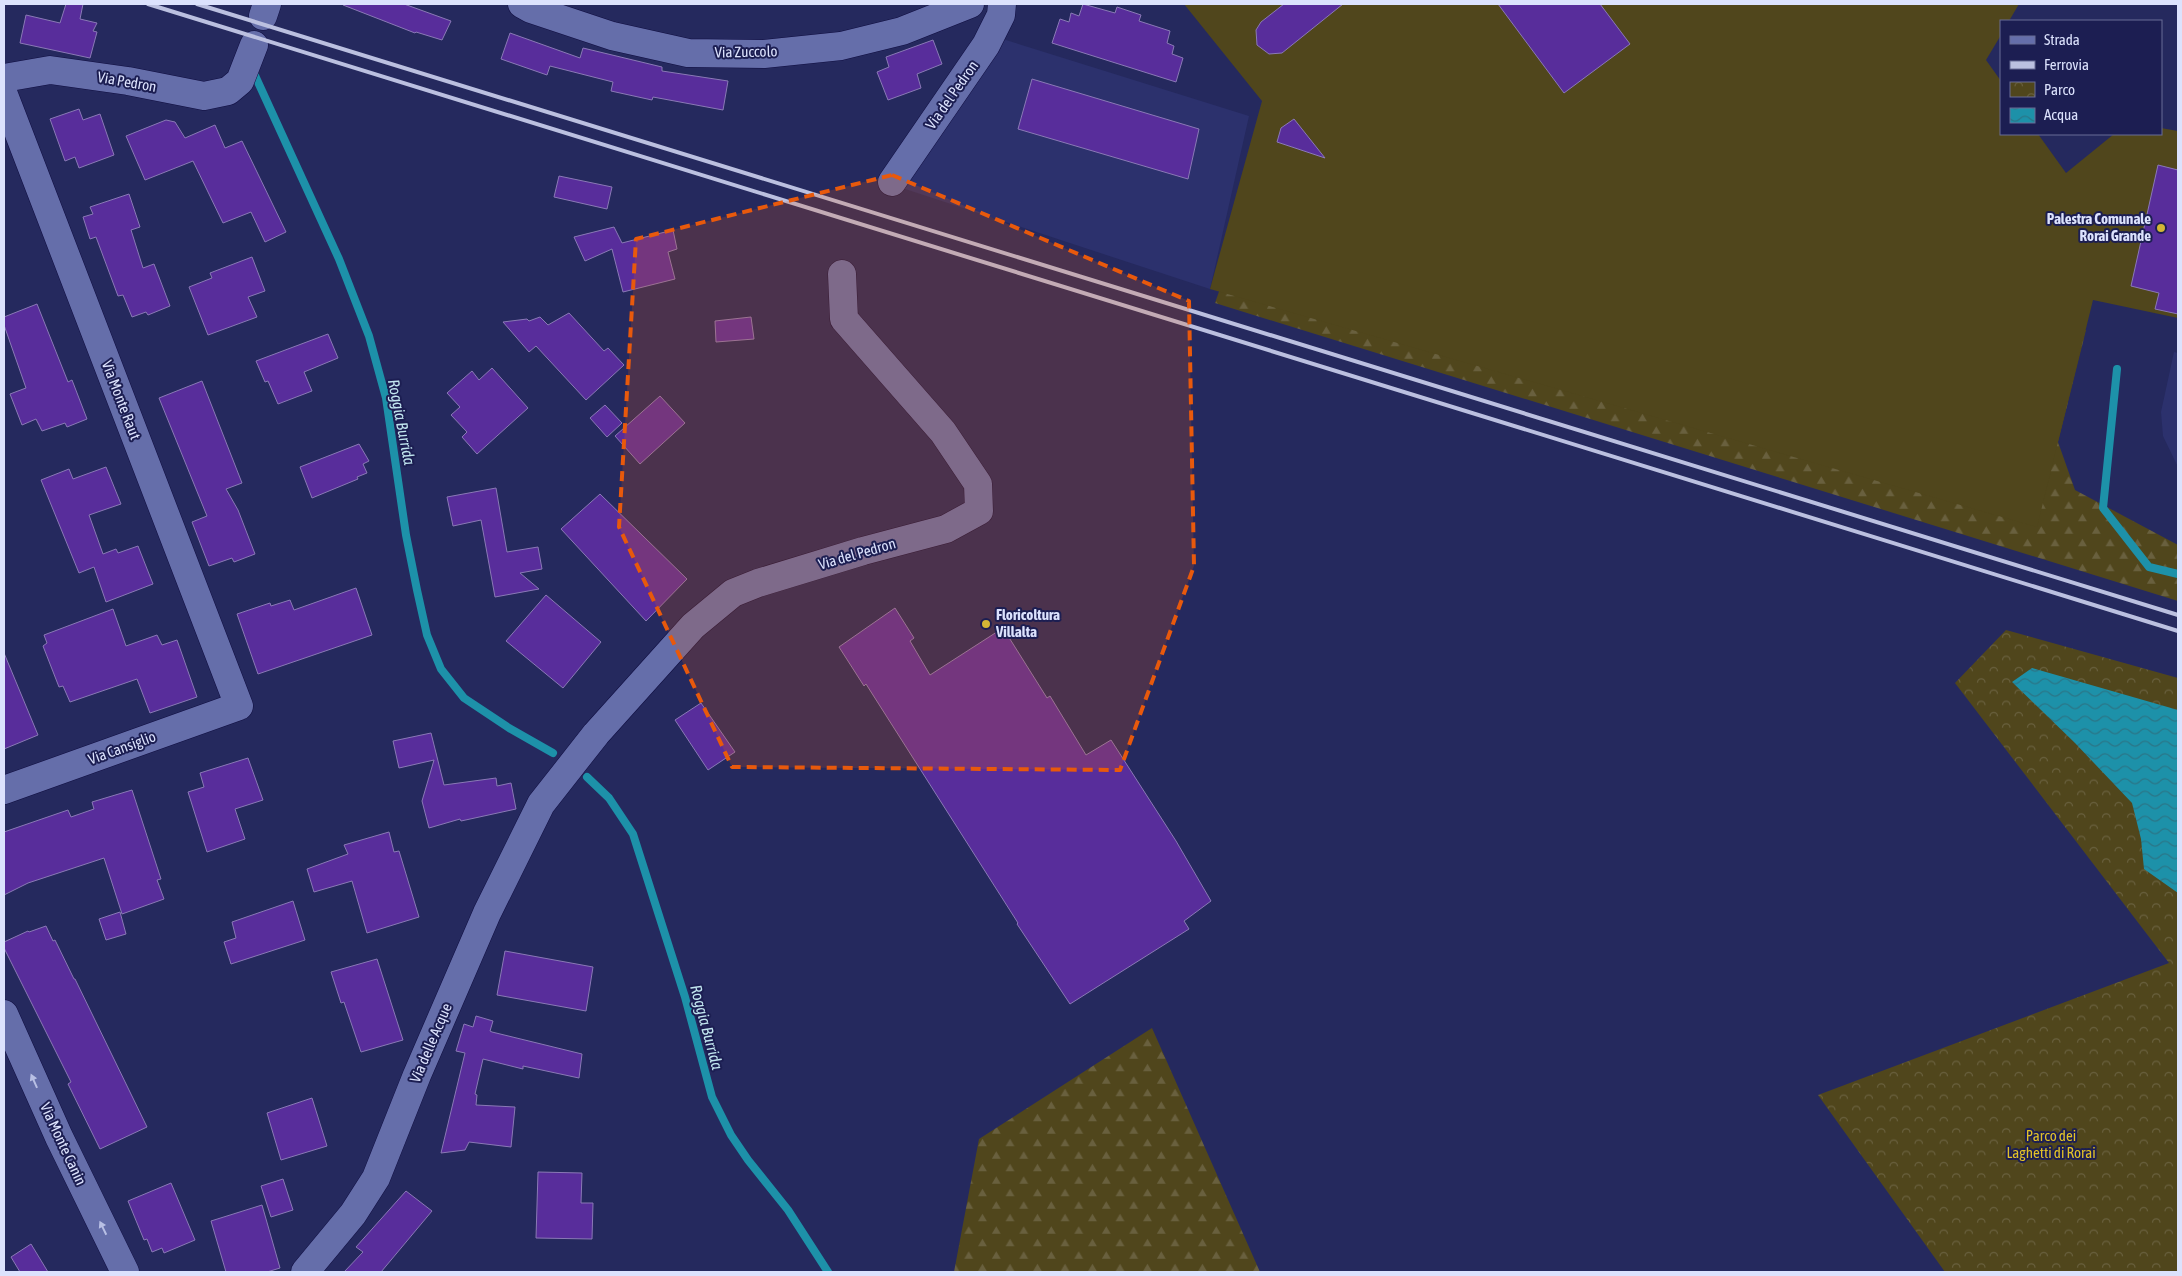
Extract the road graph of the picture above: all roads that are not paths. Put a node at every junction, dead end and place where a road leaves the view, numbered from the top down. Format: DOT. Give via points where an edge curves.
graph roads {
  1 [pos="522,4"];
  2 [pos="970,4"];
  3 [pos="1002,4"];
  4 [pos="254,45"];
  5 [pos="4,78"];
  6 [pos="4,95"];
  7 [pos="892,182"];
  8 [pos="842,274"];
  9 [pos="239,706"];
  10 [pos="4,790"];
  11 [pos="541,804"];
  12 [pos="4,1014"];
  13 [pos="124,1272"];
  14 [pos="305,1272"];
  1 -- 2 [label="street, Via Zuccolo" via="612,36 688,53 764,54 841,46 902,31"];
  3 -- 7 [label="street, Via del Pedron" via="1001,15 986,45"];
  4 -- 5 [label="street, Via Pedron" via="244,76 228,91 204,96 50,70"];
  6 -- 9 [label="street, Via Monte Raut"];
  8 -- 11 [label="street, Via del Pedron" via="844,319 942,432 978,484 979,511 946,530 853,554 733,593 693,626 596,734"];
  9 -- 10 [label="street, Via Cansiglio"];
  11 -- 14 [label="street, Via delle Acque" via="487,913 376,1178 353,1214"];
  13 -- 12 [label="street, Via Monte Canin, one-way"];
}
